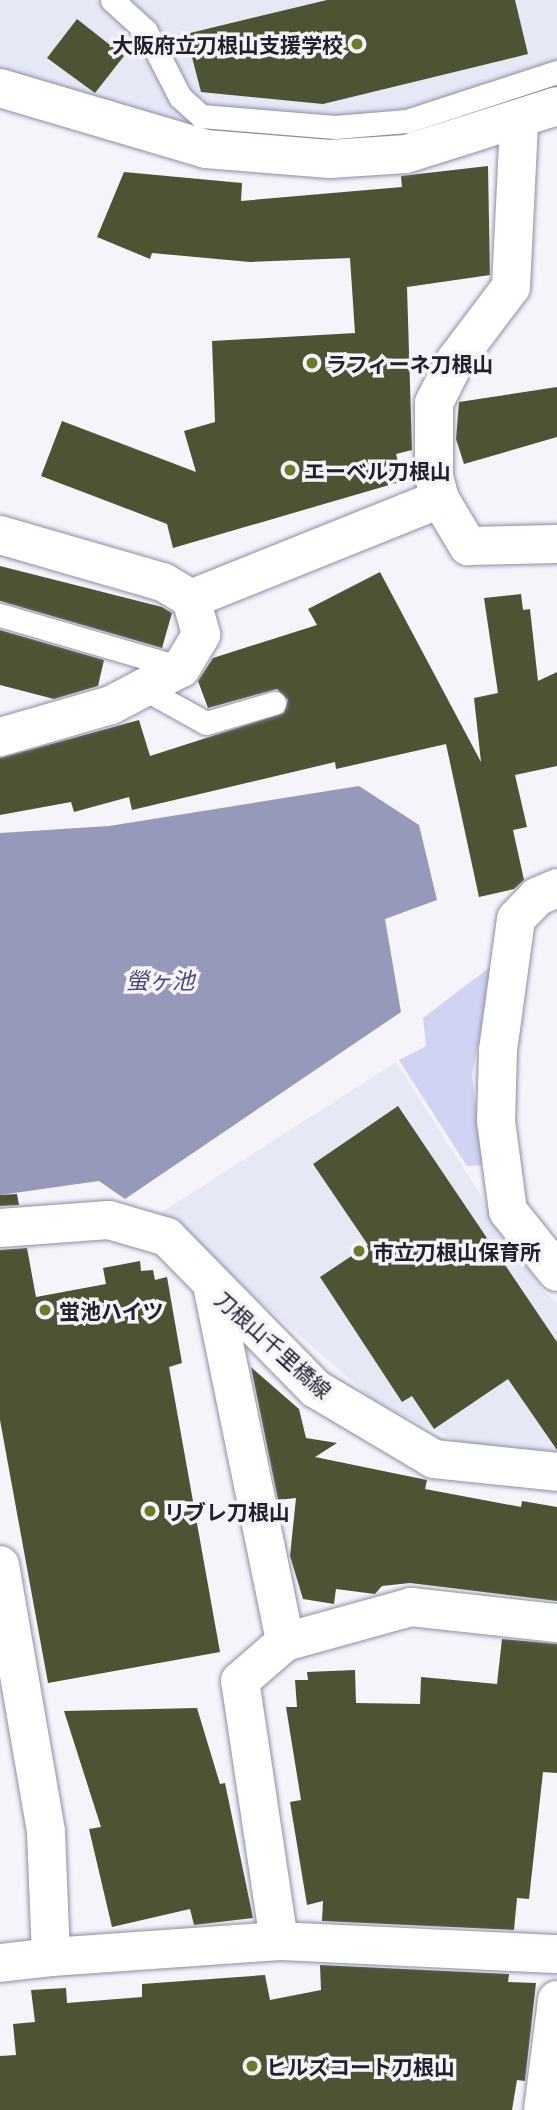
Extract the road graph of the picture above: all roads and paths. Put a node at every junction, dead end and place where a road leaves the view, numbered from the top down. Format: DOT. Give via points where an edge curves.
graph roads {
  1 [pos="112,0"];
  2 [pos="557,72"];
  3 [pos="0,88"];
  4 [pos="557,106"];
  5 [pos="519,122"];
  6 [pos="440,499"];
  7 [pos="0,535"];
  8 [pos="557,544"];
  9 [pos="191,599"];
  10 [pos="0,615"];
  11 [pos="181,668"];
  12 [pos="143,688"];
  13 [pos="274,703"];
  14 [pos="0,737"];
  15 [pos="557,888"];
  16 [pos="0,1228"];
  17 [pos="557,1272"];
  18 [pos="213,1290"];
  19 [pos="557,1472"];
  20 [pos="0,1565"];
  21 [pos="557,1623"];
  22 [pos="285,1642"];
  23 [pos="279,1941"];
  24 [pos="557,1954"];
  25 [pos="51,1957"];
  26 [pos="0,1963"];
  27 [pos="557,2000"];
  28 [pos="543,2110"];
  1 -- 2 [label="lane" via="146,32 180,97 201,116 335,127 407,121"];
  3 -- 5 [label="street" via="206,149 266,157 406,154"];
  4 -- 5 [label="street"];
  5 -- 6 [label="street" via="512,287 455,361 434,403 433,477"];
  6 -- 8 [label="street" via="468,546"];
  6 -- 9 [label="street"];
  7 -- 9 [label="street" via="163,582"];
  9 -- 11 [label="street" via="201,635"];
  10 -- 11 [label="lane"];
  11 -- 12 [label="street"];
  12 -- 13 [label="lane" via="206,723"];
  12 -- 14 [label="street" via="111,705"];
  15 -- 17 [label="street" via="537,897 516,919 498,1051 496,1121 508,1212"];
  16 -- 18 [label="street, 刀根山千里橋線" via="109,1220 167,1237"];
  18 -- 19 [label="street, 刀根山千里橋線" via="316,1388 434,1459"];
  18 -- 22 [label="street"];
  20 -- 25 [label="street" via="46,1832"];
  21 -- 22 [label="street" via="411,1607"];
  22 -- 23 [label="street" via="240,1681"];
  23 -- 24 [label="street"];
  23 -- 25 [label="street"];
  25 -- 26 [label="street"];
  27 -- 28 [label="street"];
}
